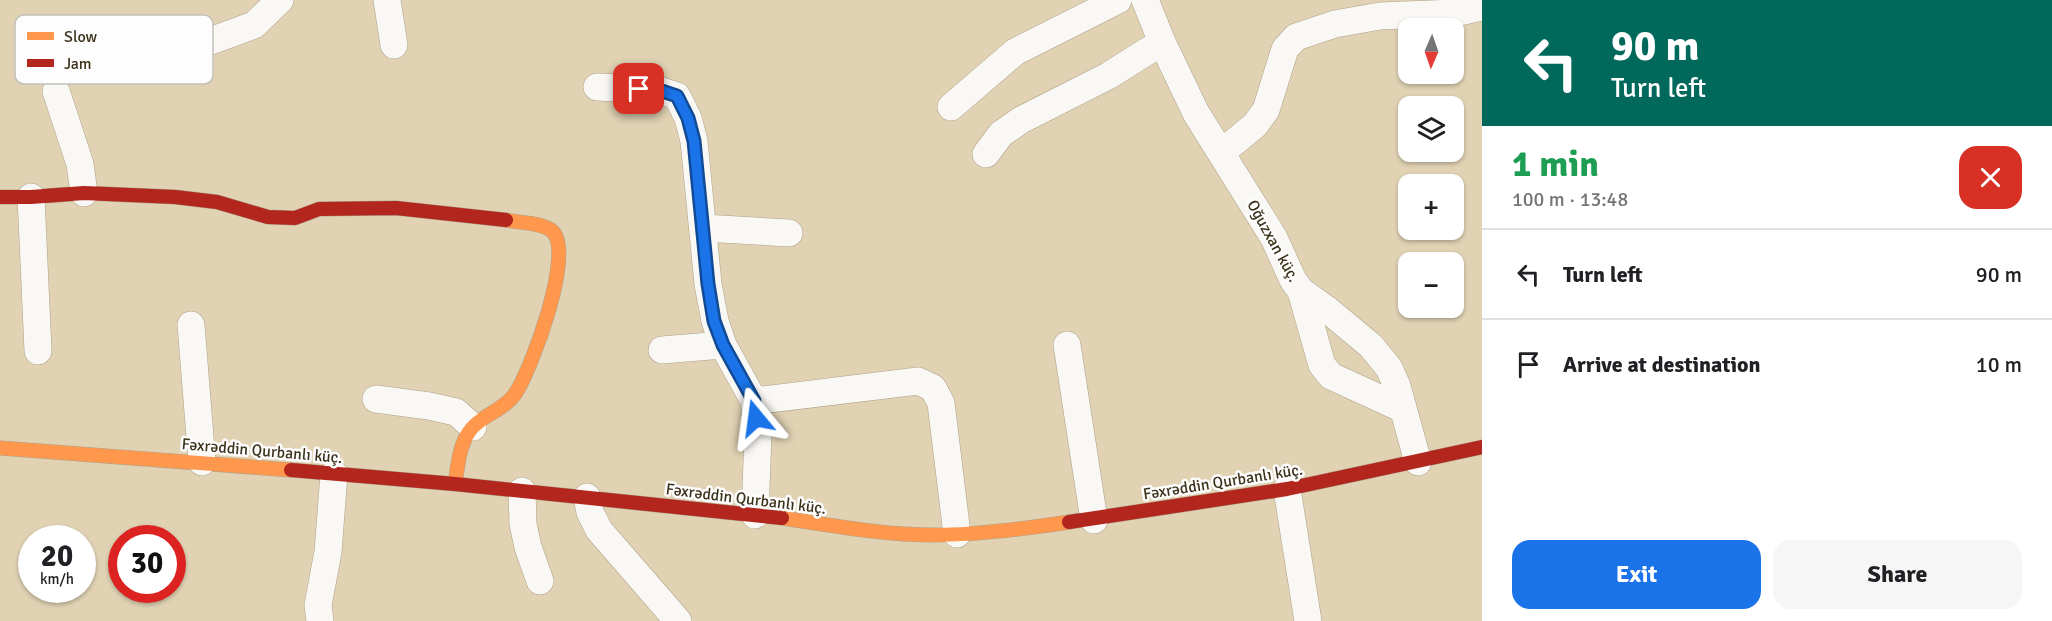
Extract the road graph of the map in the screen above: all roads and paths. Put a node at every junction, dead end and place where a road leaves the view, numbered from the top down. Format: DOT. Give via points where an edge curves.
graph roads {
  1 [pos="280,0"];
  2 [pos="387,0"];
  3 [pos="1118,0"];
  4 [pos="1145,0"];
  5 [pos="1482,7"];
  6 [pos="213,40"];
  7 [pos="1162,42"];
  8 [pos="394,45"];
  9 [pos="597,87"];
  10 [pos="56,91"];
  11 [pos="951,107"];
  12 [pos="1221,153"];
  13 [pos="986,154"];
  14 [pos="84,193"];
  15 [pos="0,197"];
  16 [pos="31,197"];
  17 [pos="704,228"];
  18 [pos="789,233"];
  19 [pos="1300,291"];
  20 [pos="191,325"];
  21 [pos="723,345"];
  22 [pos="1067,345"];
  23 [pos="662,350"];
  24 [pos="38,351"];
  25 [pos="376,399"];
  26 [pos="754,401"];
  27 [pos="1403,409"];
  28 [pos="473,427"];
  29 [pos="1482,447"];
  30 [pos="0,448"];
  31 [pos="202,462"];
  32 [pos="1418,462"];
  33 [pos="334,474"];
  34 [pos="455,484"];
  35 [pos="1287,489"];
  36 [pos="522,491"];
  37 [pos="588,497"];
  38 [pos="755,516"];
  39 [pos="1094,520"];
  40 [pos="957,534"];
  41 [pos="540,581"];
  42 [pos="320,621"];
  43 [pos="678,621"];
  44 [pos="1308,621"];
  1 -- 6 [label="street" via="254,25"];
  2 -- 8 [label="street"];
  3 -- 11 [label="street" via="1015,51"];
  4 -- 7 [label="street, Oğuzxan küç."];
  5 -- 12 [label="street" via="1455,13 1380,16 1335,24 1296,37 1285,49 1266,110 1255,125"];
  7 -- 12 [label="street, Oğuzxan küç." via="1196,113"];
  7 -- 13 [label="street" via="1108,76 1021,120 1001,134"];
  9 -- 17 [label="street" via="659,90 677,96 694,141"];
  10 -- 14 [label="street" via="80,164"];
  12 -- 19 [label="street, Oğuzxan küç." via="1274,237"];
  14 -- 16 [label="street"];
  14 -- 28 [label="street" via="217,202 268,217 295,218 320,209 396,208 478,216 551,230 558,239 559,253 553,294 538,346 515,394"];
  15 -- 16 [label="street"];
  16 -- 24 [label="street"];
  17 -- 18 [label="street"];
  17 -- 21 [label="street" via="714,321"];
  19 -- 27 [label="street, Oğuzxan küç." via="1371,346 1389,368"];
  19 -- 27 [label="street" via="1330,376"];
  20 -- 31 [label="street"];
  21 -- 23 [label="street"];
  21 -- 26 [label="street"];
  22 -- 39 [label="street"];
  25 -- 28 [label="street" via="456,412"];
  26 -- 38 [label="street" via="758,435"];
  26 -- 40 [label="street" via="918,381 933,388 941,403"];
  27 -- 32 [label="street, Oğuzxan küç."];
  28 -- 34 [label="street" via="462,445"];
  29 -- 32 [label="street, Fəxrəddin Qurbanlı küç."];
  30 -- 31 [label="street, Fəxrəddin Qurbanlı küç."];
  31 -- 33 [label="street, Fəxrəddin Qurbanlı küç."];
  32 -- 35 [label="street, Fəxrəddin Qurbanlı küç."];
  33 -- 34 [label="street, Fəxrəddin Qurbanlı küç."];
  33 -- 42 [label="street" via="328,552 318,605"];
  34 -- 36 [label="street, Fəxrəddin Qurbanlı küç."];
  35 -- 39 [label="street, Fəxrəddin Qurbanlı küç."];
  35 -- 44 [label="street"];
  36 -- 37 [label="street, Fəxrəddin Qurbanlı küç."];
  36 -- 41 [label="street" via="523,524"];
  37 -- 38 [label="street, Fəxrəddin Qurbanlı küç."];
  37 -- 43 [label="street" via="599,530"];
  38 -- 40 [label="street, Fəxrəddin Qurbanlı küç." via="888,532"];
  39 -- 40 [label="street, Fəxrəddin Qurbanlı küç."];
}
